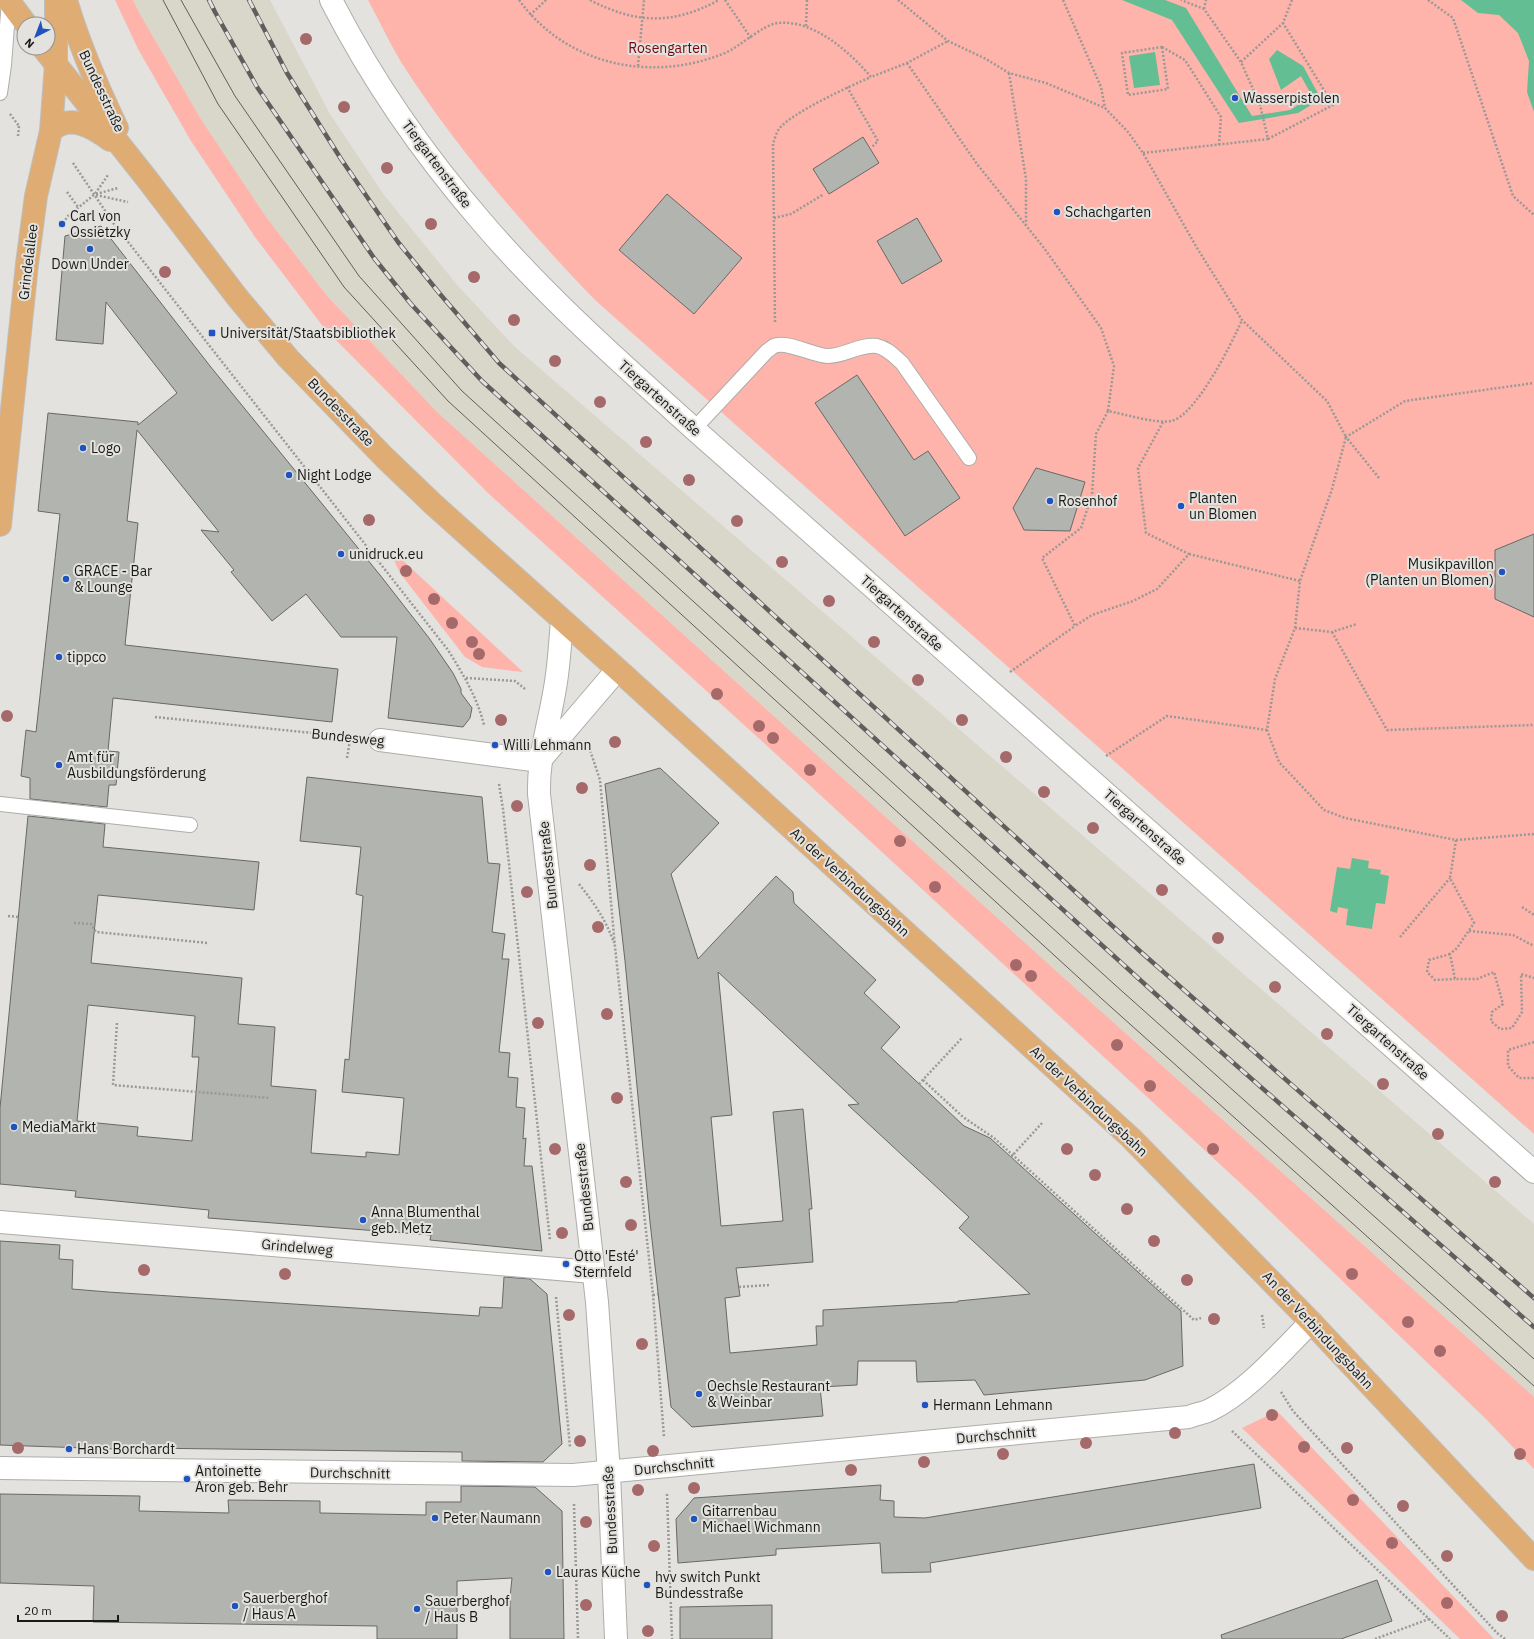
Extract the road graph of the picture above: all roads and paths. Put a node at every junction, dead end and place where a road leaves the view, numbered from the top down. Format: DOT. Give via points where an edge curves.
graph roads {
  1 [pos="56,0"];
  2 [pos="66,0"];
  3 [pos="331,0"];
  4 [pos="519,0"];
  5 [pos="546,0"];
  6 [pos="590,0"];
  7 [pos="644,0"];
  8 [pos="719,0"];
  9 [pos="725,0"];
  10 [pos="807,0"];
  11 [pos="898,0"];
  12 [pos="1063,0"];
  13 [pos="1181,0"];
  14 [pos="1206,0"];
  15 [pos="1292,0"];
  16 [pos="1428,0"];
  17 [pos="9,1"];
  18 [pos="1204,9"];
  19 [pos="530,15"];
  20 [pos="20,16"];
  21 [pos="54,16"];
  22 [pos="642,17"];
  23 [pos="1283,23"];
  24 [pos="806,26"];
  25 [pos="751,38"];
  26 [pos="948,41"];
  27 [pos="1162,47"];
  28 [pos="49,56"];
  29 [pos="1241,62"];
  30 [pos="907,63"];
  31 [pos="638,66"];
  32 [pos="1009,73"];
  33 [pos="870,78"];
  34 [pos="847,87"];
  35 [pos="0,93"];
  36 [pos="1105,108"];
  37 [pos="51,131"];
  38 [pos="1268,139"];
  39 [pos="1219,145"];
  40 [pos="872,147"];
  41 [pos="125,151"];
  42 [pos="1143,153"];
  43 [pos="147,179"];
  44 [pos="824,194"];
  45 [pos="1534,215"];
  46 [pos="774,218"];
  47 [pos="1026,225"];
  48 [pos="59,227"];
  49 [pos="1242,320"];
  50 [pos="775,345"];
  51 [pos="1534,383"];
  52 [pos="1108,410"];
  53 [pos="1163,422"];
  54 [pos="694,429"];
  55 [pos="1346,437"];
  56 [pos="969,458"];
  57 [pos="1379,478"];
  58 [pos="0,525"];
  59 [pos="1189,554"];
  60 [pos="1300,582"];
  61 [pos="562,621"];
  62 [pos="1357,624"];
  63 [pos="1075,626"];
  64 [pos="1295,628"];
  65 [pos="1332,632"];
  66 [pos="1013,669"];
  67 [pos="617,670"];
  68 [pos="466,678"];
  69 [pos="526,690"];
  70 [pos="155,717"];
  71 [pos="1534,725"];
  72 [pos="1267,730"];
  73 [pos="350,737"];
  74 [pos="380,740"];
  75 [pos="588,746"];
  76 [pos="493,755"];
  77 [pos="347,758"];
  78 [pos="540,761"];
  79 [pos="1087,776"];
  80 [pos="0,804"];
  81 [pos="190,825"];
  82 [pos="1534,834"];
  83 [pos="1456,840"];
  84 [pos="1450,878"];
  85 [pos="577,881"];
  86 [pos="1522,907"];
  87 [pos="1534,915"];
  88 [pos="8,916"];
  89 [pos="19,917"];
  90 [pos="74,923"];
  91 [pos="1469,931"];
  92 [pos="1400,937"];
  93 [pos="208,943"];
  94 [pos="1534,946"];
  95 [pos="615,948"];
  96 [pos="1450,954"];
  97 [pos="1534,978"];
  98 [pos="1455,979"];
  99 [pos="117,1023"];
  100 [pos="962,1038"];
  101 [pos="1534,1042"];
  102 [pos="1534,1078"];
  103 [pos="923,1080"];
  104 [pos="919,1084"];
  105 [pos="270,1098"];
  106 [pos="1042,1123"];
  107 [pos="1012,1156"];
  108 [pos="1534,1172"];
  109 [pos="0,1222"];
  110 [pos="553,1268"];
  111 [pos="593,1272"];
  112 [pos="770,1285"];
  113 [pos="739,1288"];
  114 [pos="658,1294"];
  115 [pos="653,1295"];
  116 [pos="1261,1309"];
  117 [pos="1201,1318"];
  118 [pos="1311,1322"];
  119 [pos="1270,1363"];
  120 [pos="1210,1410"];
  121 [pos="666,1467"];
  122 [pos="0,1468"];
  123 [pos="609,1473"];
  124 [pos="573,1476"];
  125 [pos="1534,1559"];
  126 [pos="1429,1619"];
  127 [pos="578,1639"];
  128 [pos="616,1639"];
  129 [pos="672,1639"];
  130 [pos="1375,1639"];
  131 [pos="1450,1639"];
  132 [pos="1504,1639"];
  1 -- 21 [label="main road, Grindelallee"];
  2 -- 43 [label="main road, Bundesstraße" via="92,76 118,129"];
  3 -- 54 [label="street, Tiergartenstraße" via="368,67 396,110 482,223 566,311"];
  4 -- 19 [label="path"];
  5 -- 19 [label="path"];
  6 -- 22 [label="path" via="610,10"];
  7 -- 22 [label="path"];
  8 -- 22 [label="path" via="680,16 653,19"];
  9 -- 25 [label="path"];
  10 -- 24 [label="path"];
  11 -- 26 [label="path"];
  12 -- 36 [label="path" via="1101,87"];
  13 -- 18 [label="path"];
  14 -- 18 [label="path"];
  15 -- 23 [label="path"];
  16 -- 45 [label="path" via="1453,18 1513,196"];
  17 -- 20 [label="main road"];
  17 -- 35 [label="lane"];
  18 -- 29 [label="path"];
  19 -- 31 [label="path" via="576,49 600,59 626,66"];
  22 -- 31 [label="path"];
  23 -- 29 [label="path"];
  23 -- 38 [label="path" via="1333,105"];
  24 -- 25 [label="path" via="790,22 776,23"];
  24 -- 33 [label="path" via="848,53"];
  25 -- 31 [label="path" via="728,52 704,61 665,68"];
  26 -- 30 [label="path"];
  26 -- 32 [label="path"];
  27 -- 27 [label="path" via="1168,89 1128,95 1122,53"];
  27 -- 39 [label="path" via="1185,60 1221,117"];
  28 -- 37 [label="main road, Grindelallee"];
  28 -- 41 [label="main road, Bundesstraße"];
  29 -- 38 [label="path" via="1260,105"];
  30 -- 33 [label="path"];
  30 -- 47 [label="path" via="977,164"];
  32 -- 36 [label="path" via="1046,83"];
  32 -- 47 [label="path" via="1026,180"];
  33 -- 34 [label="path"];
  34 -- 40 [label="path" via="878,141"];
  34 -- 46 [label="path" via="788,120 778,130 773,143"];
  36 -- 42 [label="path" via="1128,132"];
  37 -- 41 [label="main road" via="62,123 86,125"];
  37 -- 58 [label="main road, Grindelallee" via="36,196 27,264"];
  38 -- 39 [label="path"];
  39 -- 42 [label="path"];
  41 -- 43 [label="main road, Bundesstraße"];
  42 -- 49 [label="path"];
  43 -- 61 [label="main road, Bundesstraße" via="288,358 385,458"];
  44 -- 46 [label="path" via="791,214"];
  46 -- 50 [label="path"];
  47 -- 52 [label="path" via="1101,328 1114,366"];
  48 -- 68 [label="path" via="68,216 95,194 114,224 448,650"];
  49 -- 53 [label="path" via="1204,391 1185,414 1173,421"];
  49 -- 55 [label="path" via="1327,401"];
  50 -- 54 [label="lane"];
  50 -- 56 [label="lane" via="788,345 830,356 864,346 878,346 890,352 902,363"];
  51 -- 55 [label="path" via="1405,401"];
  52 -- 53 [label="path"];
  52 -- 63 [label="path" via="1096,434 1092,495 1081,528 1042,558"];
  53 -- 59 [label="path" via="1138,468 1146,533"];
  54 -- 79 [label="street, Tiergartenstraße"];
  55 -- 57 [label="path"];
  55 -- 60 [label="path" via="1332,489"];
  59 -- 60 [label="path"];
  59 -- 63 [label="path" via="1158,589 1133,601 1092,615"];
  60 -- 64 [label="path"];
  61 -- 67 [label="main road, Bundesstraße"];
  61 -- 78 [label="street, Bundesstraße" via="555,688"];
  62 -- 65 [label="path"];
  63 -- 66 [label="path"];
  64 -- 65 [label="path"];
  64 -- 72 [label="path" via="1275,679"];
  65 -- 71 [label="path" via="1387,730"];
  67 -- 78 [label="street"];
  67 -- 118 [label="main road, An der Verbindungsbahn" via="1131,1138"];
  68 -- 69 [label="path" via="515,681"];
  68 -- 76 [label="path" via="481,712"];
  70 -- 73 [label="path, Bundesweg"];
  72 -- 79 [label="path" via="1167,716 1108,754"];
  72 -- 83 [label="path" via="1279,762 1324,810 1345,818"];
  73 -- 74 [label="path, Bundesweg"];
  73 -- 77 [label="path"];
  74 -- 76 [label="street, Bundesweg"];
  75 -- 95 [label="path" via="600,780"];
  76 -- 78 [label="street, Bundesweg"];
  76 -- 110 [label="path" via="503,809"];
  78 -- 111 [label="street, Bundesstraße" via="539,794"];
  79 -- 108 [label="street, Tiergartenstraße"];
  80 -- 81 [label="lane"];
  82 -- 83 [label="path"];
  83 -- 84 [label="path"];
  84 -- 91 [label="path" via="1474,923"];
  84 -- 92 [label="path"];
  85 -- 95 [label="path" via="601,914"];
  86 -- 87 [label="path"];
  88 -- 89 [label="path"];
  90 -- 93 [label="path" via="91,924 96,932"];
  91 -- 94 [label="path" via="1513,935"];
  91 -- 96 [label="path"];
  95 -- 115 [label="path"];
  96 -- 98 [label="path"];
  96 -- 98 [label="path" via="1429,960 1427,972 1435,980"];
  97 -- 98 [label="path" via="1521,974 1522,1012 1512,1028 1500,1029 1491,1021 1492,1012 1503,1004 1494,972 1477,979"];
  99 -- 105 [label="path" via="113,1085"];
  100 -- 103 [label="path"];
  101 -- 102 [label="path" via="1508,1050 1508,1066 1519,1078"];
  103 -- 104 [label="path"];
  103 -- 107 [label="path" via="963,1117 994,1138"];
  106 -- 107 [label="path"];
  107 -- 117 [label="path" via="1194,1320"];
  109 -- 110 [label="street, Grindelweg"];
  110 -- 111 [label="street, Grindelweg"];
  110 -- 124 [label="path"];
  111 -- 123 [label="street, Bundesstraße"];
  112 -- 113 [label="path"];
  114 -- 115 [label="path"];
  115 -- 121 [label="path"];
  116 -- 119 [label="path"];
  118 -- 119 [label="street, Durchschnitt"];
  118 -- 125 [label="main road, An der Verbindungsbahn"];
  119 -- 120 [label="street, Durchschnitt" via="1234,1394"];
  119 -- 132 [label="path" via="1276,1384 1292,1411"];
  120 -- 121 [label="street, Durchschnitt" via="1189,1417"];
  120 -- 126 [label="path"];
  121 -- 123 [label="street, Durchschnitt"];
  121 -- 129 [label="path"];
  122 -- 124 [label="street, Durchschnitt"];
  123 -- 124 [label="street, Durchschnitt"];
  123 -- 128 [label="street, Bundesstraße"];
  124 -- 127 [label="path"];
  126 -- 130 [label="path"];
  126 -- 131 [label="path"];
}
